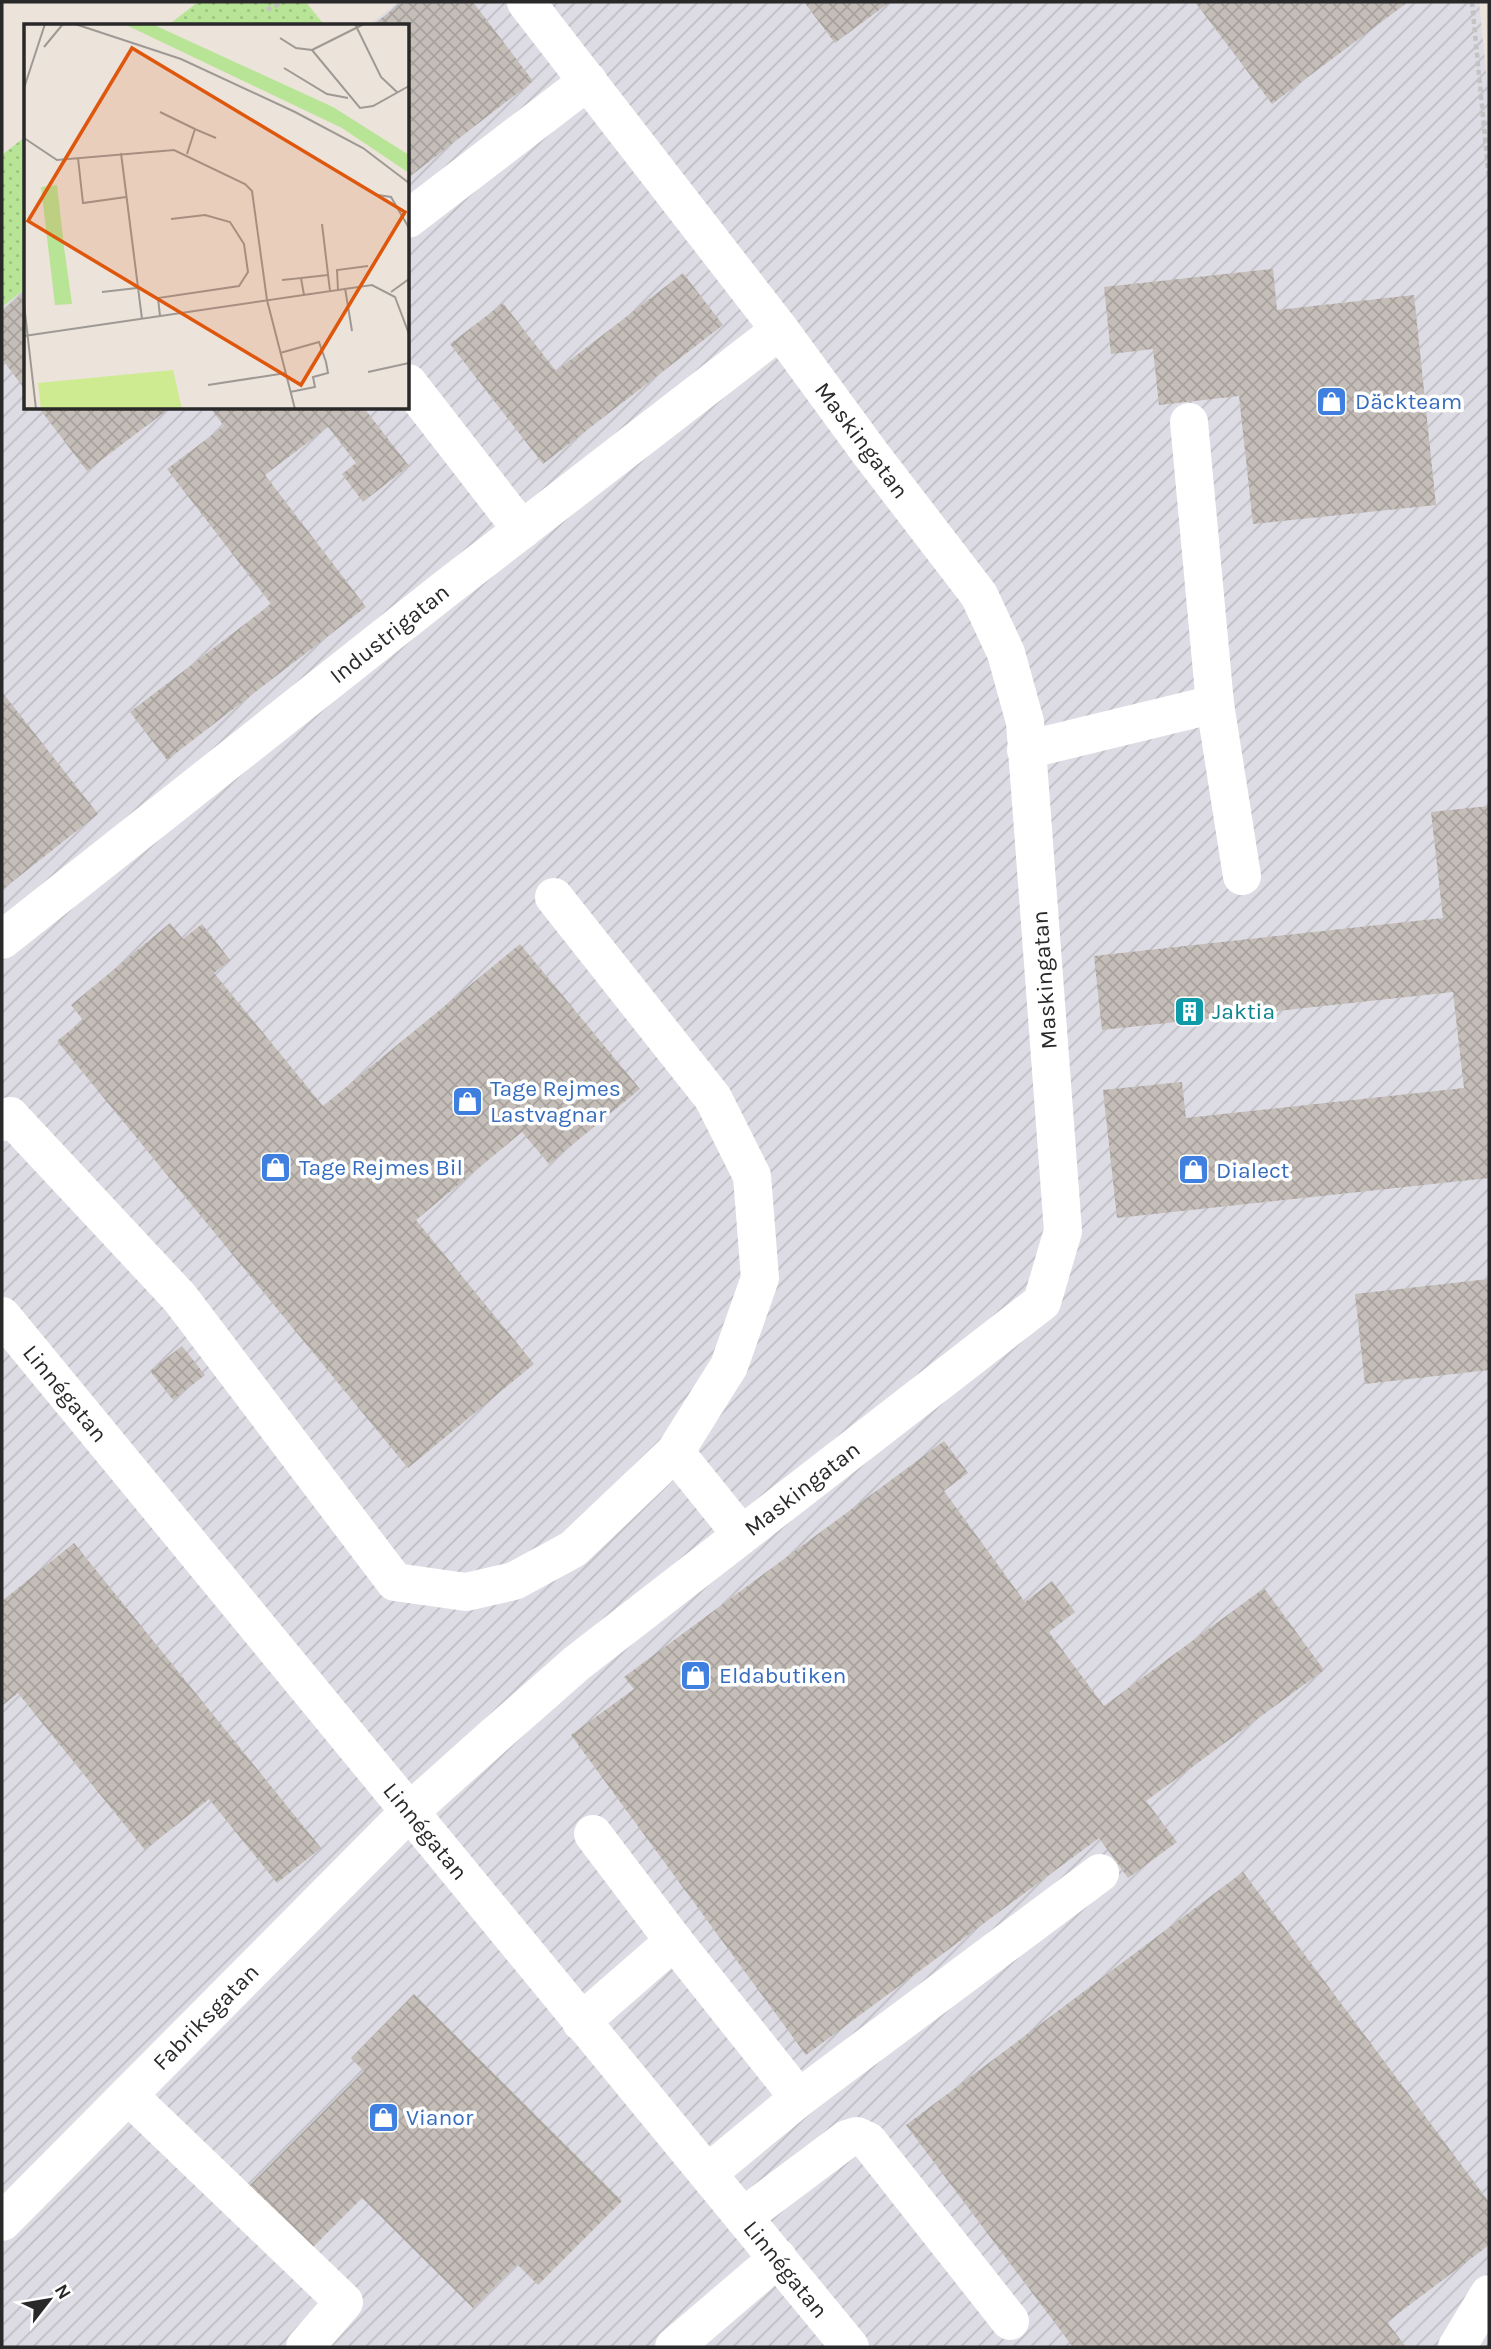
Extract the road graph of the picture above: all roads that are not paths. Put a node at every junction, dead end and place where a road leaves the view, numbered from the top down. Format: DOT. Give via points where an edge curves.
graph roads {
  1 [pos="526,2"];
  2 [pos="587,81"];
  3 [pos="410,217"];
  4 [pos="780,330"];
  5 [pos="410,386"];
  6 [pos="1189,422"];
  7 [pos="522,530"];
  8 [pos="1215,704"];
  9 [pos="1026,750"];
  10 [pos="1242,876"];
  11 [pos="554,897"];
  12 [pos="2,940"];
  13 [pos="2,1122"];
  14 [pos="2,1316"];
  15 [pos="675,1452"];
  16 [pos="741,1534"];
  17 [pos="408,1812"];
  18 [pos="593,1834"];
  19 [pos="1100,1873"];
  20 [pos="674,1941"];
  21 [pos="581,2022"];
  22 [pos="128,2095"];
  23 [pos="799,2098"];
  24 [pos="708,2173"];
  25 [pos="7,2204"];
  26 [pos="743,2217"];
  27 [pos="778,2258"];
  28 [pos="1489,2294"];
  29 [pos="1010,2321"];
  30 [pos="305,2347"];
  31 [pos="674,2347"];
  32 [pos="850,2347"];
  33 [pos="1457,2347"];
  1 -- 2 [label="street, Maskingatan"];
  2 -- 3 [label="street"];
  2 -- 4 [label="street, Maskingatan"];
  4 -- 7 [label="street, Industrigatan"];
  4 -- 9 [label="street, Maskingatan" via="979,595 1006,653 1024,722"];
  5 -- 7 [label="street"];
  6 -- 8 [label="street"];
  7 -- 12 [label="street, Industrigatan"];
  8 -- 9 [label="street"];
  8 -- 10 [label="street"];
  9 -- 16 [label="street, Maskingatan" via="1063,1231 1042,1301"];
  11 -- 15 [label="street" via="713,1098 752,1176 760,1278 729,1366"];
  13 -- 15 [label="street" via="10,1116 180,1298 395,1582 466,1592 514,1581 573,1549"];
  14 -- 17 [label="street, Linnégatan"];
  15 -- 16 [label="street"];
  16 -- 17 [label="street, Maskingatan" via="577,1663"];
  17 -- 21 [label="street, Linnégatan"];
  17 -- 22 [label="street, Fabriksgatan"];
  18 -- 20 [label="street"];
  19 -- 23 [label="street"];
  20 -- 21 [label="street"];
  20 -- 23 [label="street"];
  21 -- 24 [label="street, Linnégatan"];
  22 -- 25 [label="street, Fabriksgatan"];
  22 -- 30 [label="street" via="344,2302"];
  23 -- 24 [label="street"];
  24 -- 26 [label="street, Linnégatan"];
  26 -- 27 [label="street, Linnégatan"];
  26 -- 29 [label="street" via="857,2136 868,2141"];
  27 -- 31 [label="street"];
  27 -- 32 [label="street, Linnégatan"];
  28 -- 33 [label="street"];
}
